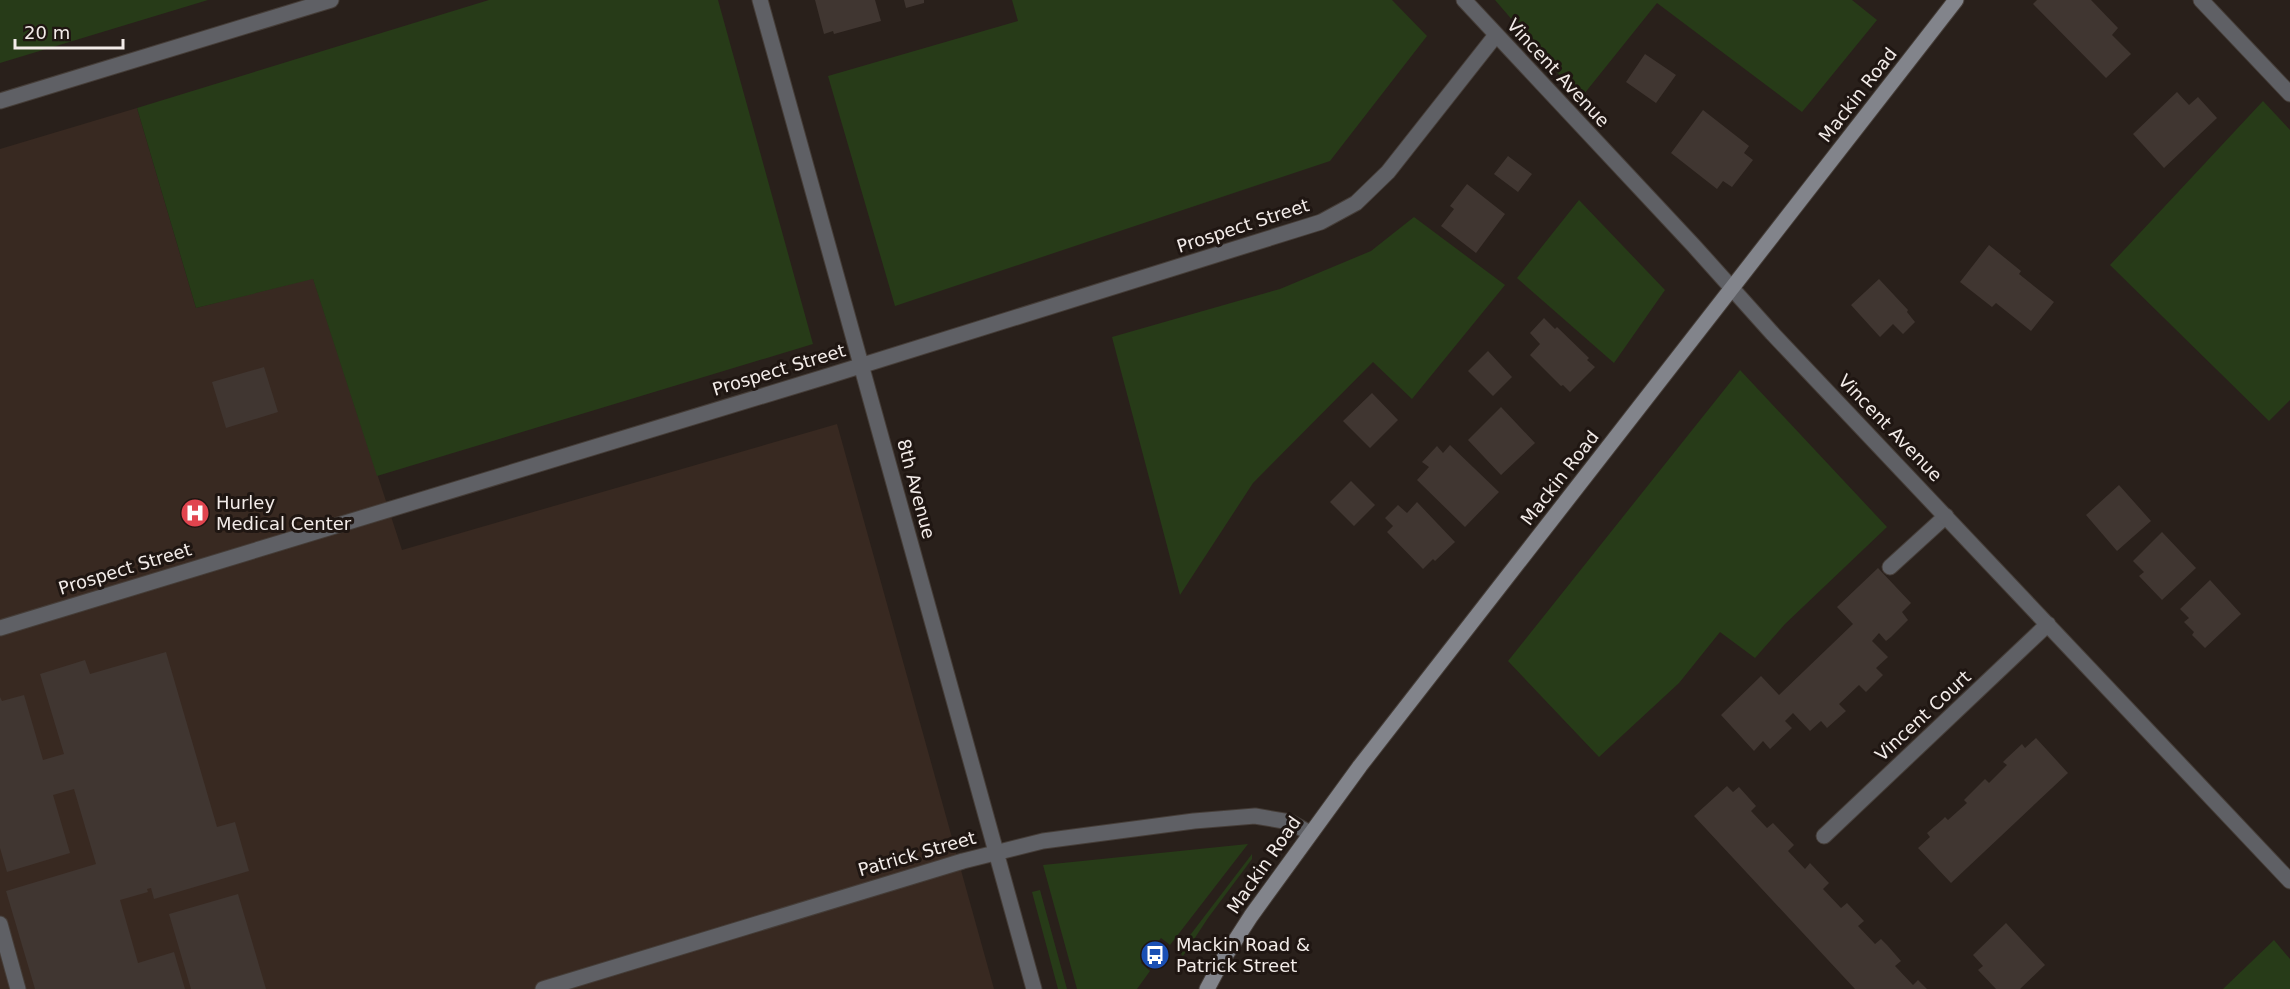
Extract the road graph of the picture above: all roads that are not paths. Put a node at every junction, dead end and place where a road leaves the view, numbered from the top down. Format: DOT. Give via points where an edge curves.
graph roads {
  1 [pos="331,0"];
  2 [pos="760,0"];
  3 [pos="1464,0"];
  4 [pos="1956,0"];
  5 [pos="2201,0"];
  6 [pos="1496,35"];
  7 [pos="2290,94"];
  8 [pos="0,101"];
  9 [pos="1733,289"];
  10 [pos="861,366"];
  11 [pos="1946,516"];
  12 [pos="1890,567"];
  13 [pos="2048,624"];
  14 [pos="0,628"];
  15 [pos="1310,833"];
  16 [pos="1824,836"];
  17 [pos="997,852"];
  18 [pos="2290,881"];
  19 [pos="0,924"];
  20 [pos="18,989"];
  21 [pos="543,989"];
  22 [pos="1034,989"];
  23 [pos="1207,989"];
  1 -- 8 [label="street"];
  2 -- 10 [label="street, 8th Avenue"];
  3 -- 6 [label="street, Vincent Avenue"];
  4 -- 9 [label="street, Mackin Road"];
  5 -- 7 [label="street"];
  6 -- 9 [label="street, Vincent Avenue"];
  6 -- 10 [label="street, Prospect Street" via="1389,172 1340,213"];
  9 -- 11 [label="street, Vincent Avenue"];
  9 -- 15 [label="street, Mackin Road"];
  10 -- 14 [label="street, Prospect Street"];
  10 -- 17 [label="street, 8th Avenue"];
  11 -- 12 [label="street"];
  11 -- 13 [label="street, Vincent Avenue"];
  13 -- 16 [label="street, Vincent Court"];
  13 -- 18 [label="street, Vincent Avenue"];
  15 -- 17 [label="street, Patrick Street" via="1278,819 1243,817 1043,841"];
  15 -- 23 [label="street, Mackin Road" via="1240,932"];
  17 -- 21 [label="street, Patrick Street"];
  17 -- 22 [label="street, 8th Avenue"];
  19 -- 20 [label="street"];
}
